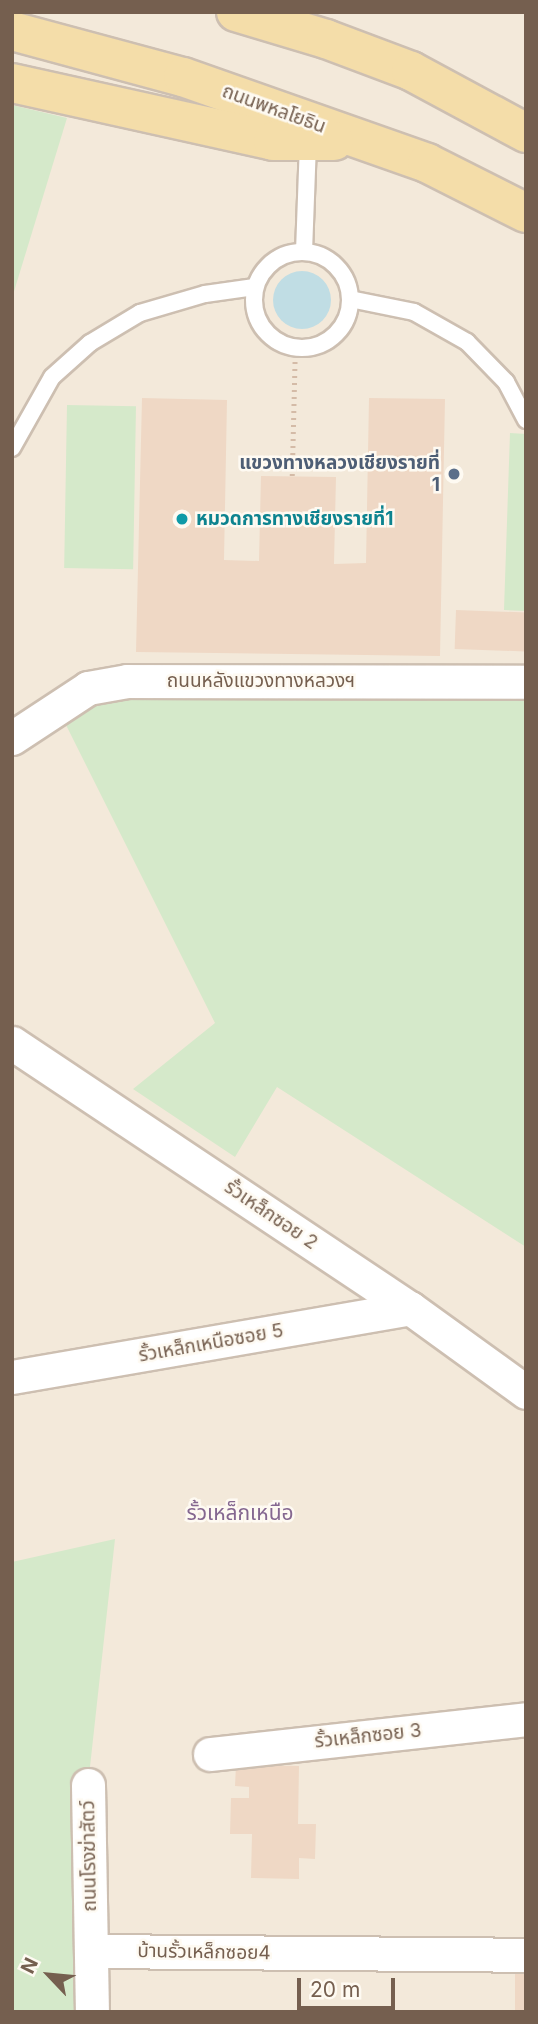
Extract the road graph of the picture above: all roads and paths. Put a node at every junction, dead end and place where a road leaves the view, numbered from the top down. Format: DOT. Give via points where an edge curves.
graph roads {
  1 [pos="236,12"];
  2 [pos="266,12"];
  3 [pos="12,31"];
  4 [pos="326,39"];
  5 [pos="12,83"];
  6 [pos="526,133"];
  7 [pos="308,141"];
  8 [pos="364,142"];
  9 [pos="526,213"];
  10 [pos="304,252"];
  11 [pos="255,287"];
  12 [pos="350,299"];
  13 [pos="295,349"];
  14 [pos="526,420"];
  15 [pos="12,448"];
  16 [pos="292,476"];
  17 [pos="526,682"];
  18 [pos="12,738"];
  19 [pos="12,1044"];
  20 [pos="410,1308"];
  21 [pos="12,1377"];
  22 [pos="526,1392"];
  23 [pos="526,1719"];
  24 [pos="210,1754"];
  25 [pos="88,1785"];
  26 [pos="91,1951"];
  27 [pos="526,1955"];
  28 [pos="92,2012"];
  1 -- 4 [label="main road"];
  2 -- 4 [label="main road"];
  3 -- 8 [label="main road, ถนนพหลโยธิน" via="183,77"];
  4 -- 6 [label="main road" via="411,71"];
  5 -- 7 [label="main road" via="273,141"];
  7 -- 8 [label="main road"];
  7 -- 10 [label="lane"];
  8 -- 9 [label="main road, ถนนพหลโยธิน" via="427,163"];
  10 -- 11 [label="lane" via="282,256 270,264"];
  10 -- 12 [label="lane" via="321,256 342,273"];
  11 -- 13 [label="lane" via="255,314 262,329"];
  11 -- 15 [label="lane" via="205,294 140,313 90,343 52,377"];
  12 -- 13 [label="lane" via="339,331 319,346"];
  12 -- 14 [label="lane" via="414,312 467,342 506,382"];
  13 -- 16 [label="path"];
  17 -- 18 [label="street, ถนนหลังแขวงทางหลวงฯ" via="127,681 89,688"];
  19 -- 20 [label="street, รั้วเหล็กซอย 2"];
  20 -- 21 [label="street, รั้วเหล็กเหนือซอย 5"];
  20 -- 22 [label="street, รั้วเหล็กซอย 2"];
  23 -- 24 [label="street, รั้วเหล็กซอย 3"];
  25 -- 26 [label="street, ถนนโรงฆ่าสัตว์"];
  26 -- 27 [label="street, บ้านรั้วเหล็กซอย4"];
  26 -- 28 [label="street, ถนนโรงฆ่าสัตว์"];
}
